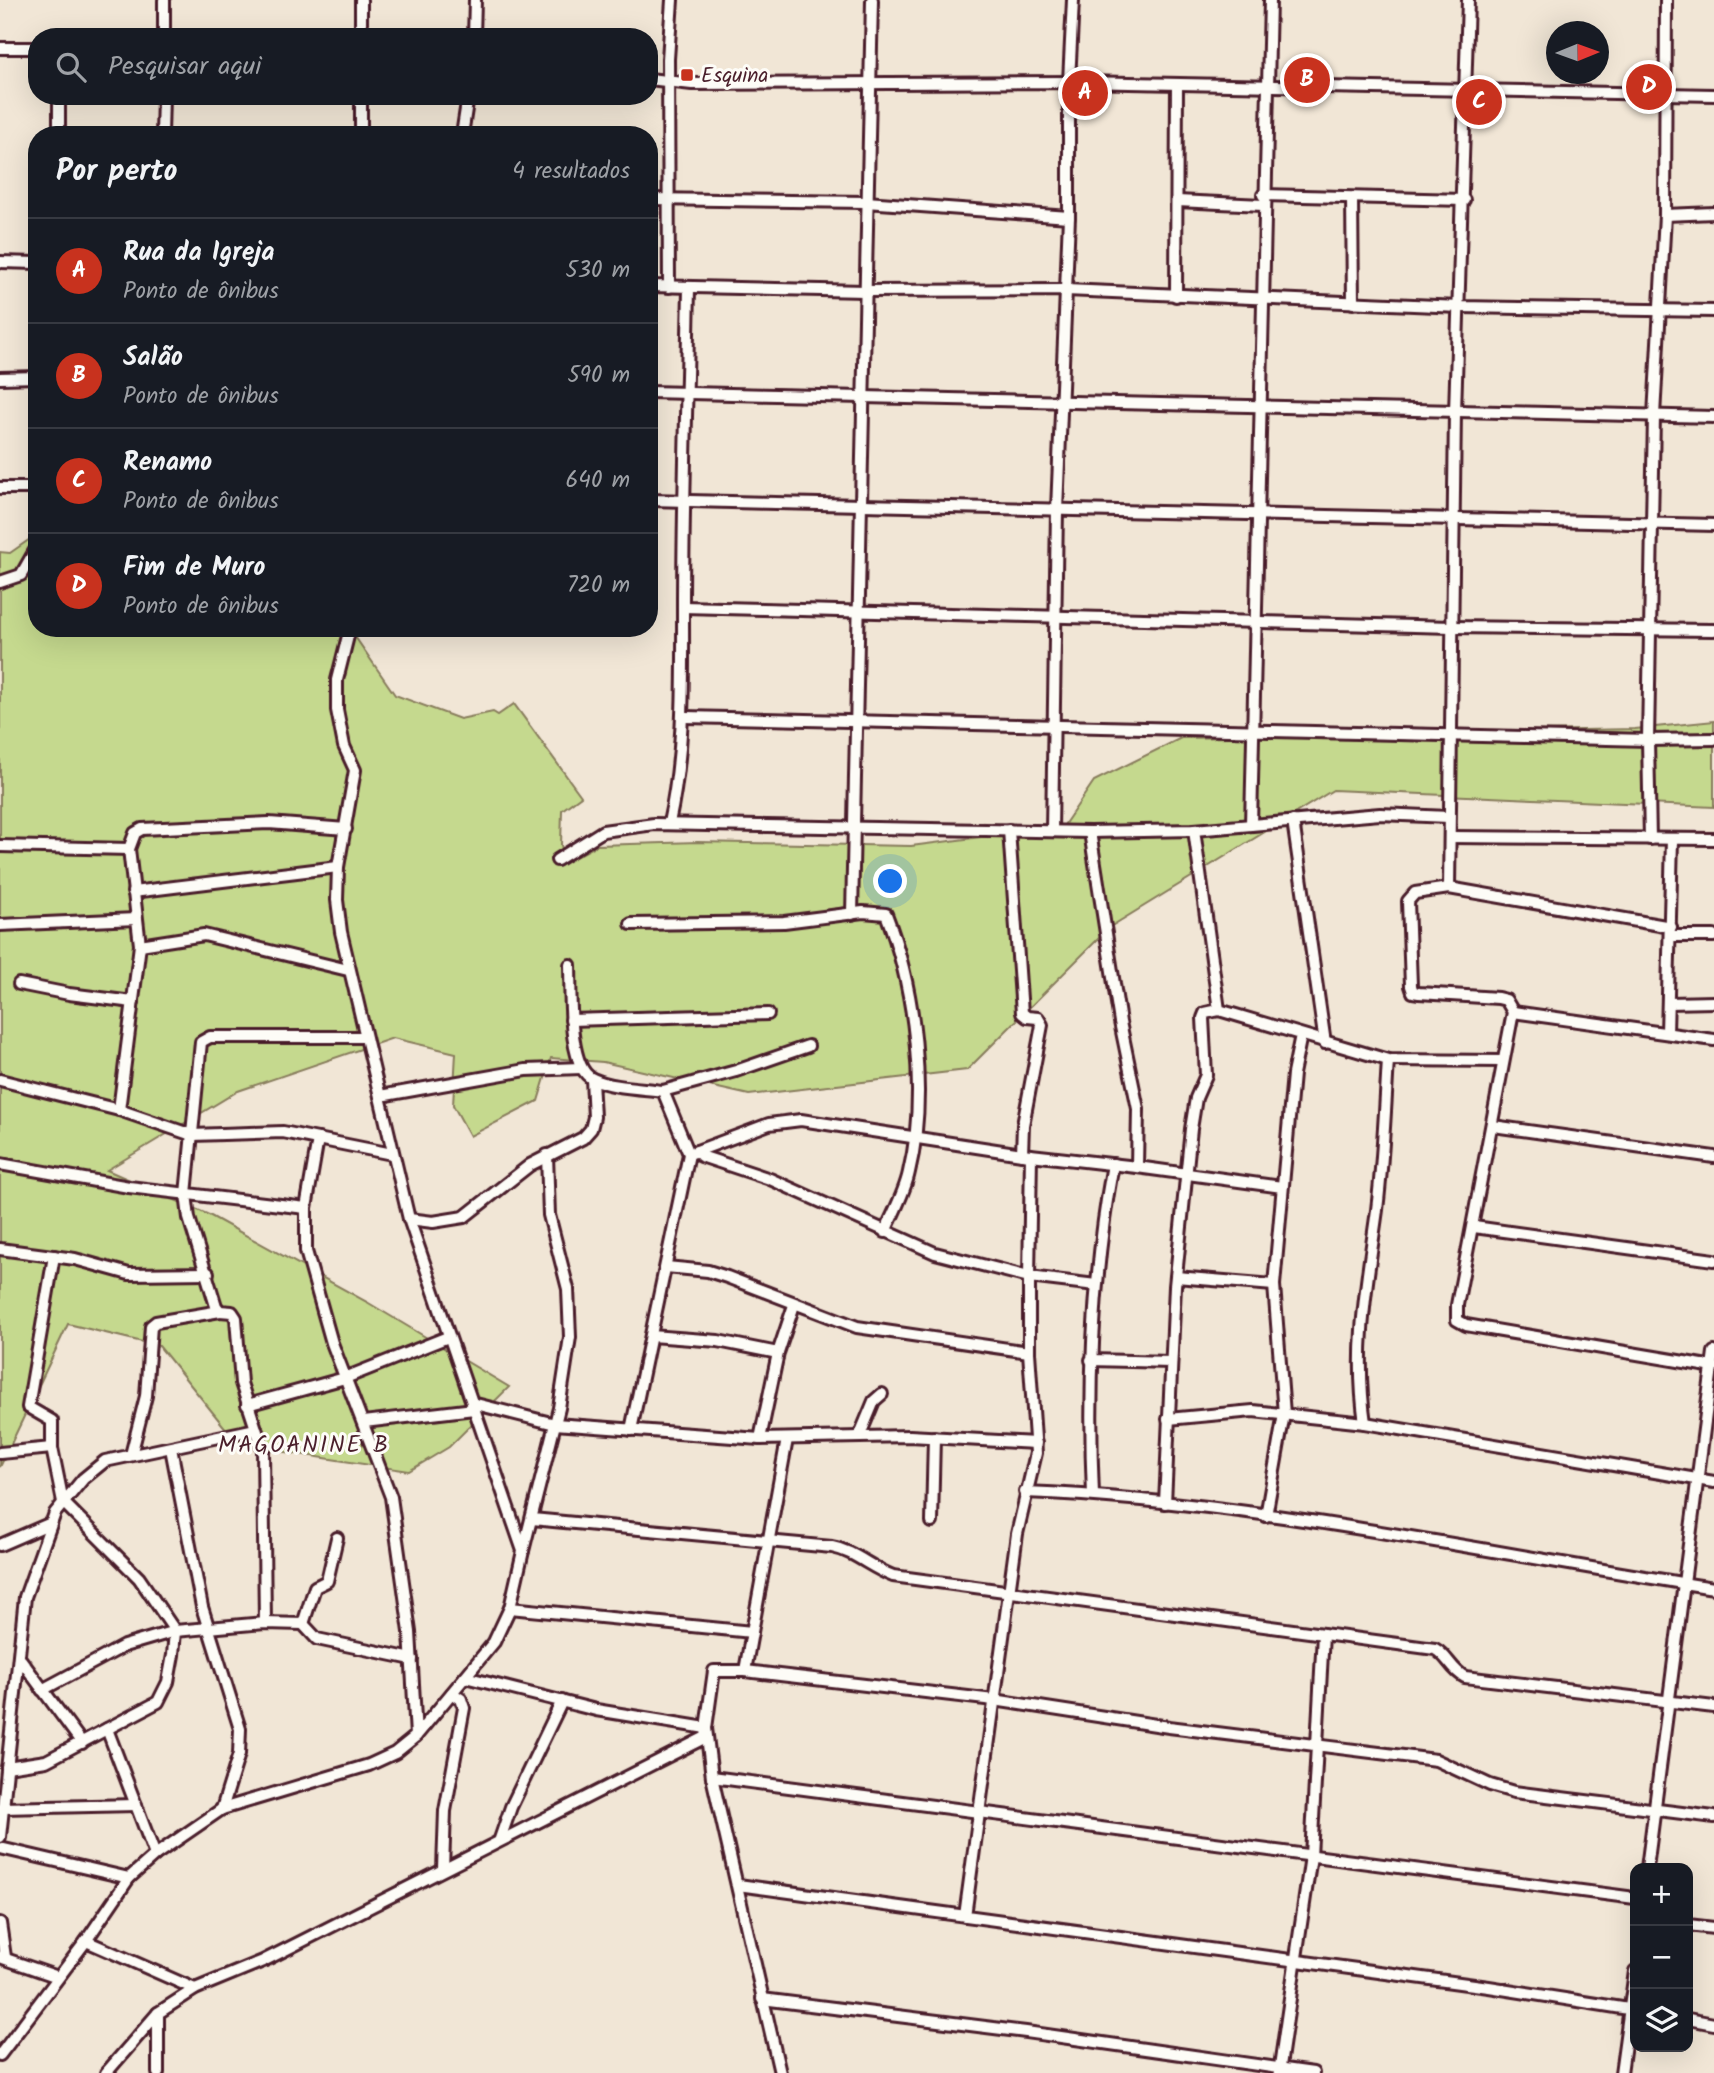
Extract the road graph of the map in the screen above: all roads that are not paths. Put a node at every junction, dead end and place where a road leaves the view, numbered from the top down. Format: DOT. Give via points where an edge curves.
graph roads {
  1 [pos="164,0"];
  2 [pos="361,0"];
  3 [pos="475,0"];
  4 [pos="672,0"];
  5 [pos="872,0"];
  6 [pos="1073,0"];
  7 [pos="1270,0"];
  8 [pos="1468,0"];
  9 [pos="1666,0"];
  10 [pos="164,28"];
  11 [pos="361,28"];
  12 [pos="474,28"];
  13 [pos="0,48"];
  14 [pos="28,48"];
  15 [pos="658,79"];
  16 [pos="671,80"];
  17 [pos="1069,82"];
  18 [pos="871,83"];
  19 [pos="1177,84"];
  20 [pos="1266,86"];
  21 [pos="1466,92"];
  22 [pos="1664,94"];
  23 [pos="1714,95"];
  24 [pos="59,105"];
  25 [pos="163,105"];
  26 [pos="361,105"];
  27 [pos="468,105"];
  28 [pos="59,126"];
  29 [pos="162,126"];
  30 [pos="361,126"];
  31 [pos="464,126"];
  32 [pos="658,198"];
  33 [pos="1352,198"];
  34 [pos="669,199"];
  35 [pos="1263,200"];
  36 [pos="1464,200"];
  37 [pos="1177,201"];
  38 [pos="866,202"];
  39 [pos="1714,213"];
  40 [pos="1665,215"];
  41 [pos="1069,217"];
  42 [pos="0,262"];
  43 [pos="28,263"];
  44 [pos="658,286"];
  45 [pos="669,287"];
  46 [pos="689,288"];
  47 [pos="1066,290"];
  48 [pos="864,291"];
  49 [pos="1176,296"];
  50 [pos="1263,300"];
  51 [pos="1353,303"];
  52 [pos="1460,307"];
  53 [pos="1660,309"];
  54 [pos="1714,311"];
  55 [pos="28,377"];
  56 [pos="0,378"];
  57 [pos="658,393"];
  58 [pos="687,393"];
  59 [pos="863,399"];
  60 [pos="1062,403"];
  61 [pos="1259,406"];
  62 [pos="1455,412"];
  63 [pos="1654,416"];
  64 [pos="1714,417"];
  65 [pos="0,488"];
  66 [pos="28,488"];
  67 [pos="658,500"];
  68 [pos="685,501"];
  69 [pos="862,506"];
  70 [pos="1057,510"];
  71 [pos="1257,514"];
  72 [pos="1454,519"];
  73 [pos="1652,524"];
  74 [pos="1714,525"];
  75 [pos="28,563"];
  76 [pos="0,582"];
  77 [pos="683,607"];
  78 [pos="860,610"];
  79 [pos="1058,617"];
  80 [pos="1256,621"];
  81 [pos="1452,627"];
  82 [pos="1652,629"];
  83 [pos="1714,630"];
  84 [pos="348,637"];
  85 [pos="684,717"];
  86 [pos="856,721"];
  87 [pos="1054,724"];
  88 [pos="1251,730"];
  89 [pos="1451,735"];
  90 [pos="1714,738"];
  91 [pos="1648,740"];
  92 [pos="1449,817"];
  93 [pos="1293,821"];
  94 [pos="669,823"];
  95 [pos="1251,825"];
  96 [pos="855,827"];
  97 [pos="346,828"];
  98 [pos="1009,830"];
  99 [pos="1194,830"];
  100 [pos="1052,831"];
  101 [pos="1090,832"];
  102 [pos="1450,837"];
  103 [pos="1650,839"];
  104 [pos="1672,839"];
  105 [pos="1714,839"];
  106 [pos="0,846"];
  107 [pos="130,849"];
  108 [pos="557,860"];
  109 [pos="338,867"];
  110 [pos="1449,888"];
  111 [pos="133,892"];
  112 [pos="852,915"];
  113 [pos="136,919"];
  114 [pos="631,924"];
  115 [pos="0,925"];
  116 [pos="1671,932"];
  117 [pos="1714,936"];
  118 [pos="140,945"];
  119 [pos="570,965"];
  120 [pos="348,970"];
  121 [pos="19,984"];
  122 [pos="133,1002"];
  123 [pos="1714,1002"];
  124 [pos="1669,1003"];
  125 [pos="1219,1010"];
  126 [pos="1513,1012"];
  127 [pos="768,1014"];
  128 [pos="572,1020"];
  129 [pos="1667,1033"];
  130 [pos="1301,1035"];
  131 [pos="364,1037"];
  132 [pos="1714,1040"];
  133 [pos="1325,1043"];
  134 [pos="808,1046"];
  135 [pos="1388,1060"];
  136 [pos="1503,1061"];
  137 [pos="581,1068"];
  138 [pos="592,1079"];
  139 [pos="0,1080"];
  140 [pos="663,1091"];
  141 [pos="380,1096"];
  142 [pos="119,1110"];
  143 [pos="1493,1126"];
  144 [pos="192,1135"];
  145 [pos="916,1137"];
  146 [pos="318,1139"];
  147 [pos="693,1153"];
  148 [pos="392,1154"];
  149 [pos="547,1155"];
  150 [pos="1026,1155"];
  151 [pos="1714,1157"];
  152 [pos="0,1164"];
  153 [pos="1112,1164"];
  154 [pos="1137,1167"];
  155 [pos="1185,1176"];
  156 [pos="1282,1187"];
  157 [pos="186,1194"];
  158 [pos="306,1208"];
  159 [pos="409,1219"];
  160 [pos="1474,1227"];
  161 [pos="885,1232"];
  162 [pos="0,1249"];
  163 [pos="54,1256"];
  164 [pos="1714,1260"];
  165 [pos="666,1268"];
  166 [pos="208,1273"];
  167 [pos="1029,1277"];
  168 [pos="1175,1277"];
  169 [pos="1096,1285"];
  170 [pos="1274,1285"];
  171 [pos="794,1305"];
  172 [pos="220,1311"];
  173 [pos="651,1336"];
  174 [pos="448,1337"];
  175 [pos="1029,1352"];
  176 [pos="1714,1352"];
  177 [pos="778,1353"];
  178 [pos="1091,1360"];
  179 [pos="1171,1362"];
  180 [pos="1713,1367"];
  181 [pos="345,1378"];
  182 [pos="882,1394"];
  183 [pos="247,1405"];
  184 [pos="473,1406"];
  185 [pos="1284,1414"];
  186 [pos="1168,1419"];
  187 [pos="363,1422"];
  188 [pos="1365,1423"];
  189 [pos="555,1424"];
  190 [pos="256,1429"];
  191 [pos="631,1430"];
  192 [pos="859,1437"];
  193 [pos="934,1437"];
  194 [pos="788,1439"];
  195 [pos="760,1440"];
  196 [pos="1036,1443"];
  197 [pos="52,1448"];
  198 [pos="172,1448"];
  199 [pos="0,1454"];
  200 [pos="131,1455"];
  201 [pos="1696,1480"];
  202 [pos="1714,1482"];
  203 [pos="1025,1492"];
  204 [pos="1093,1494"];
  205 [pos="63,1502"];
  206 [pos="1165,1503"];
  207 [pos="1266,1516"];
  208 [pos="532,1519"];
  209 [pos="932,1522"];
  210 [pos="51,1523"];
  211 [pos="337,1538"];
  212 [pos="771,1541"];
  213 [pos="0,1545"];
  214 [pos="523,1551"];
  215 [pos="1684,1584"];
  216 [pos="1714,1588"];
  217 [pos="1010,1593"];
  218 [pos="510,1608"];
  219 [pos="265,1623"];
  220 [pos="303,1624"];
  221 [pos="207,1629"];
  222 [pos="175,1631"];
  223 [pos="752,1632"];
  224 [pos="1323,1634"];
  225 [pos="412,1659"];
  226 [pos="20,1660"];
  227 [pos="745,1671"];
  228 [pos="465,1678"];
  229 [pos="42,1690"];
  230 [pos="452,1693"];
  231 [pos="994,1700"];
  232 [pos="562,1701"];
  233 [pos="1670,1703"];
  234 [pos="1714,1707"];
  235 [pos="107,1729"];
  236 [pos="5,1732"];
  237 [pos="706,1732"];
  238 [pos="416,1736"];
  239 [pos="82,1743"];
  240 [pos="1315,1745"];
  241 [pos="7,1767"];
  242 [pos="712,1777"];
  243 [pos="136,1805"];
  244 [pos="2,1808"];
  245 [pos="222,1809"];
  246 [pos="980,1810"];
  247 [pos="1655,1811"];
  248 [pos="1714,1817"];
  249 [pos="0,1837"];
  250 [pos="500,1839"];
  251 [pos="0,1847"];
  252 [pos="155,1855"];
  253 [pos="1311,1856"];
  254 [pos="1648,1863"];
  255 [pos="443,1869"];
  256 [pos="129,1878"];
  257 [pos="738,1885"];
  258 [pos="1630,1897"];
  259 [pos="965,1916"];
  260 [pos="0,1923"];
  261 [pos="1693,1926"];
  262 [pos="1714,1928"];
  263 [pos="86,1941"];
  264 [pos="3,1957"];
  265 [pos="1297,1960"];
  266 [pos="58,1977"];
  267 [pos="195,1989"];
  268 [pos="762,1999"];
  269 [pos="1630,2010"];
  270 [pos="158,2013"];
  271 [pos="1693,2020"];
  272 [pos="1714,2024"];
  273 [pos="1630,2026"];
  274 [pos="0,2055"];
  275 [pos="1279,2071"];
  276 [pos="106,2073"];
  277 [pos="158,2073"];
  278 [pos="780,2073"];
  279 [pos="1313,2073"];
  280 [pos="1621,2073"];
  1 -- 10 [label="street"];
  2 -- 11 [label="street"];
  3 -- 12 [label="street"];
  4 -- 16 [label="street"];
  5 -- 18 [label="street"];
  6 -- 17 [label="street"];
  7 -- 20 [label="street"];
  8 -- 21 [label="street"];
  9 -- 22 [label="street"];
  13 -- 14 [label="street"];
  15 -- 16 [label="street"];
  16 -- 18 [label="street" via="692,84"];
  16 -- 34 [label="street"];
  17 -- 18 [label="street"];
  17 -- 19 [label="street"];
  17 -- 41 [label="street"];
  18 -- 38 [label="street"];
  19 -- 20 [label="street"];
  19 -- 37 [label="street"];
  20 -- 21 [label="street"];
  20 -- 35 [label="street"];
  21 -- 22 [label="street"];
  21 -- 36 [label="street"];
  22 -- 23 [label="street"];
  22 -- 40 [label="street"];
  24 -- 28 [label="street"];
  25 -- 29 [label="street"];
  26 -- 30 [label="street"];
  27 -- 31 [label="street"];
  32 -- 34 [label="street"];
  33 -- 35 [label="street"];
  33 -- 36 [label="street"];
  33 -- 51 [label="street"];
  34 -- 38 [label="street"];
  34 -- 45 [label="street"];
  35 -- 37 [label="street"];
  35 -- 50 [label="street"];
  36 -- 52 [label="street"];
  37 -- 49 [label="street"];
  38 -- 41 [label="street"];
  38 -- 48 [label="street"];
  39 -- 40 [label="street"];
  40 -- 53 [label="street"];
  41 -- 47 [label="street"];
  42 -- 43 [label="street"];
  44 -- 45 [label="street"];
  45 -- 46 [label="street"];
  46 -- 48 [label="street"];
  46 -- 58 [label="street"];
  47 -- 48 [label="street"];
  47 -- 49 [label="street"];
  47 -- 60 [label="street"];
  48 -- 59 [label="street"];
  49 -- 50 [label="street"];
  50 -- 51 [label="street"];
  50 -- 61 [label="street"];
  51 -- 52 [label="street"];
  52 -- 53 [label="street"];
  52 -- 62 [label="street"];
  53 -- 54 [label="street"];
  53 -- 63 [label="street"];
  55 -- 56 [label="street"];
  57 -- 58 [label="street"];
  58 -- 59 [label="street"];
  58 -- 68 [label="street"];
  59 -- 60 [label="street"];
  59 -- 69 [label="street"];
  60 -- 61 [label="street"];
  60 -- 70 [label="street"];
  61 -- 62 [label="street"];
  61 -- 71 [label="street"];
  62 -- 63 [label="street"];
  62 -- 72 [label="street"];
  63 -- 64 [label="street"];
  63 -- 73 [label="street"];
  65 -- 66 [label="street"];
  67 -- 68 [label="street"];
  68 -- 69 [label="street"];
  68 -- 77 [label="street"];
  69 -- 70 [label="street"];
  69 -- 78 [label="street"];
  70 -- 71 [label="street"];
  70 -- 79 [label="street"];
  71 -- 72 [label="street"];
  71 -- 80 [label="street"];
  72 -- 73 [label="street"];
  72 -- 81 [label="street"];
  73 -- 74 [label="street"];
  73 -- 82 [label="street"];
  75 -- 76 [label="street" via="21,575"];
  77 -- 78 [label="street"];
  77 -- 85 [label="street"];
  78 -- 79 [label="street"];
  78 -- 86 [label="street"];
  79 -- 80 [label="street"];
  79 -- 87 [label="street"];
  80 -- 81 [label="street"];
  80 -- 88 [label="street"];
  81 -- 82 [label="street"];
  81 -- 89 [label="street"];
  82 -- 83 [label="street"];
  82 -- 91 [label="street"];
  84 -- 97 [label="street" via="337,680 344,746 355,770"];
  85 -- 86 [label="street"];
  85 -- 94 [label="street" via="678,785"];
  86 -- 87 [label="street"];
  86 -- 96 [label="street"];
  87 -- 88 [label="street"];
  87 -- 100 [label="street"];
  88 -- 89 [label="street"];
  88 -- 95 [label="street"];
  89 -- 91 [label="street"];
  89 -- 92 [label="street"];
  90 -- 91 [label="street"];
  91 -- 103 [label="street"];
  92 -- 93 [label="street" via="1380,814"];
  92 -- 102 [label="street"];
  93 -- 95 [label="street"];
  93 -- 133 [label="street"];
  94 -- 96 [label="street"];
  94 -- 108 [label="street" via="603,831"];
  95 -- 99 [label="street"];
  96 -- 98 [label="street"];
  96 -- 112 [label="street"];
  97 -- 107 [label="street" via="269,823 142,829 135,833"];
  97 -- 109 [label="street"];
  98 -- 100 [label="street"];
  98 -- 150 [label="street" via="1022,1013 1038,1018 1042,1025 1026,1106"];
  99 -- 101 [label="street"];
  99 -- 125 [label="street"];
  100 -- 101 [label="street"];
  101 -- 154 [label="street" via="1138,1109"];
  102 -- 103 [label="street"];
  102 -- 110 [label="street"];
  103 -- 104 [label="street"];
  104 -- 105 [label="street"];
  104 -- 116 [label="street"];
  106 -- 107 [label="street"];
  107 -- 111 [label="street"];
  109 -- 111 [label="street"];
  109 -- 120 [label="street" via="337,900"];
  110 -- 116 [label="street"];
  110 -- 126 [label="street" via="1415,893 1408,901 1413,992 1498,998 1506,1000"];
  111 -- 113 [label="street"];
  112 -- 114 [label="street" via="783,922"];
  112 -- 145 [label="street" via="881,912 888,921 909,1002 918,1082"];
  113 -- 115 [label="street"];
  113 -- 118 [label="street"];
  116 -- 117 [label="street"];
  116 -- 124 [label="street"];
  118 -- 120 [label="street" via="204,935"];
  118 -- 122 [label="street"];
  119 -- 128 [label="street"];
  120 -- 131 [label="street"];
  121 -- 122 [label="street"];
  122 -- 142 [label="street"];
  123 -- 124 [label="street"];
  124 -- 129 [label="street"];
  125 -- 130 [label="street"];
  125 -- 155 [label="street" via="1205,1013 1203,1018 1206,1075 1196,1098"];
  126 -- 129 [label="street"];
  126 -- 136 [label="street"];
  127 -- 128 [label="street"];
  128 -- 137 [label="street"];
  129 -- 132 [label="street"];
  130 -- 133 [label="street"];
  130 -- 156 [label="street"];
  131 -- 141 [label="street"];
  131 -- 144 [label="street" via="204,1038"];
  133 -- 135 [label="street"];
  134 -- 140 [label="street"];
  135 -- 136 [label="street"];
  135 -- 188 [label="street" via="1381,1178 1361,1319"];
  136 -- 143 [label="street"];
  137 -- 138 [label="street"];
  137 -- 141 [label="street" via="526,1070"];
  138 -- 140 [label="street"];
  138 -- 149 [label="street" via="591,1129"];
  139 -- 142 [label="street"];
  140 -- 147 [label="street"];
  141 -- 148 [label="street"];
  142 -- 144 [label="street"];
  143 -- 151 [label="street"];
  143 -- 160 [label="street"];
  144 -- 146 [label="street" via="268,1130"];
  144 -- 157 [label="street"];
  145 -- 147 [label="street" via="791,1120 732,1136"];
  145 -- 150 [label="street"];
  145 -- 161 [label="street" via="909,1175"];
  146 -- 148 [label="street"];
  146 -- 158 [label="street"];
  147 -- 161 [label="street" via="769,1179"];
  147 -- 165 [label="street"];
  148 -- 159 [label="street"];
  149 -- 159 [label="street" via="464,1217 433,1222"];
  149 -- 189 [label="street" via="549,1215 570,1311 567,1363"];
  150 -- 153 [label="street"];
  150 -- 167 [label="street"];
  152 -- 157 [label="street"];
  153 -- 154 [label="street"];
  153 -- 169 [label="street"];
  154 -- 155 [label="street"];
  155 -- 156 [label="street"];
  155 -- 168 [label="street"];
  156 -- 170 [label="street"];
  157 -- 158 [label="street"];
  157 -- 166 [label="street" via="189,1218"];
  158 -- 181 [label="street" via="306,1251"];
  159 -- 174 [label="street"];
  160 -- 164 [label="street"];
  160 -- 180 [label="street" via="1457,1305 1461,1324"];
  161 -- 167 [label="street" via="957,1260"];
  162 -- 163 [label="street"];
  163 -- 166 [label="street" via="129,1274"];
  163 -- 197 [label="street" via="28,1407 52,1421"];
  165 -- 171 [label="street" via="708,1272"];
  165 -- 173 [label="street"];
  166 -- 172 [label="street"];
  167 -- 169 [label="street"];
  167 -- 175 [label="street"];
  168 -- 170 [label="street"];
  168 -- 179 [label="street"];
  169 -- 178 [label="street"];
  170 -- 185 [label="street"];
  171 -- 175 [label="street" via="895,1335"];
  171 -- 177 [label="street"];
  172 -- 183 [label="street" via="232,1312 236,1318 238,1366"];
  172 -- 200 [label="street" via="151,1326 146,1396"];
  173 -- 177 [label="street" via="718,1341"];
  173 -- 191 [label="street"];
  174 -- 181 [label="street"];
  174 -- 184 [label="street"];
  175 -- 196 [label="street"];
  176 -- 180 [label="street"];
  177 -- 195 [label="street"];
  178 -- 179 [label="street"];
  178 -- 204 [label="street"];
  179 -- 186 [label="street"];
  180 -- 201 [label="street"];
  181 -- 183 [label="street"];
  181 -- 187 [label="street"];
  182 -- 192 [label="street" via="874,1401"];
  183 -- 190 [label="street"];
  184 -- 187 [label="street"];
  184 -- 189 [label="street"];
  184 -- 214 [label="street"];
  185 -- 186 [label="street" via="1230,1411"];
  185 -- 188 [label="street"];
  185 -- 207 [label="street"];
  186 -- 206 [label="street"];
  187 -- 225 [label="street" via="391,1497"];
  188 -- 201 [label="street"];
  189 -- 191 [label="street"];
  189 -- 208 [label="street"];
  190 -- 198 [label="street"];
  190 -- 219 [label="street" via="263,1450"];
  191 -- 195 [label="street"];
  192 -- 193 [label="street"];
  192 -- 194 [label="street"];
  193 -- 196 [label="street"];
  193 -- 209 [label="street"];
  194 -- 195 [label="street"];
  194 -- 212 [label="street"];
  196 -- 203 [label="street"];
  197 -- 199 [label="street"];
  197 -- 205 [label="street"];
  198 -- 200 [label="street"];
  198 -- 221 [label="street"];
  200 -- 205 [label="street" via="94,1467"];
  201 -- 202 [label="street"];
  201 -- 215 [label="street"];
  203 -- 204 [label="street"];
  203 -- 217 [label="street"];
  204 -- 206 [label="street"];
  205 -- 210 [label="street"];
  205 -- 222 [label="street" via="139,1578"];
  206 -- 207 [label="street"];
  207 -- 215 [label="street"];
  208 -- 212 [label="street"];
  208 -- 214 [label="street"];
  210 -- 213 [label="street"];
  210 -- 226 [label="street" via="25,1597"];
  211 -- 220 [label="street" via="327,1581 315,1587"];
  212 -- 217 [label="street" via="842,1549 892,1576"];
  212 -- 223 [label="street"];
  214 -- 218 [label="street"];
  215 -- 216 [label="street"];
  215 -- 233 [label="street"];
  217 -- 224 [label="street"];
  217 -- 231 [label="street"];
  218 -- 223 [label="street"];
  218 -- 228 [label="street" via="494,1642"];
  219 -- 220 [label="street"];
  219 -- 221 [label="street"];
  220 -- 225 [label="street" via="317,1639"];
  221 -- 222 [label="street"];
  221 -- 245 [label="street" via="240,1729 239,1754"];
  222 -- 229 [label="street" via="124,1646"];
  222 -- 235 [label="street" via="168,1682 158,1702"];
  223 -- 227 [label="street"];
  224 -- 233 [label="street" via="1435,1648 1465,1676"];
  224 -- 240 [label="street"];
  225 -- 238 [label="street"];
  226 -- 229 [label="street"];
  226 -- 236 [label="street"];
  227 -- 231 [label="street"];
  227 -- 237 [label="street" via="714,1671"];
  228 -- 230 [label="street"];
  228 -- 232 [label="street"];
  229 -- 239 [label="street"];
  230 -- 238 [label="street"];
  230 -- 255 [label="street" via="464,1707 445,1811"];
  231 -- 240 [label="street"];
  231 -- 246 [label="street"];
  232 -- 237 [label="street"];
  232 -- 250 [label="street"];
  233 -- 234 [label="street"];
  233 -- 247 [label="street"];
  235 -- 239 [label="street"];
  235 -- 243 [label="street"];
  236 -- 241 [label="street"];
  237 -- 242 [label="street"];
  237 -- 250 [label="street"];
  238 -- 245 [label="street" via="369,1765"];
  239 -- 241 [label="street" via="46,1761"];
  240 -- 247 [label="street" via="1436,1760 1514,1792"];
  240 -- 253 [label="street"];
  241 -- 244 [label="street"];
  242 -- 246 [label="street"];
  242 -- 257 [label="street"];
  243 -- 244 [label="street"];
  243 -- 252 [label="street"];
  244 -- 249 [label="street"];
  245 -- 252 [label="street"];
  246 -- 253 [label="street"];
  246 -- 259 [label="street"];
  247 -- 248 [label="street"];
  247 -- 254 [label="street"];
  250 -- 255 [label="street"];
  251 -- 256 [label="street"];
  252 -- 256 [label="street"];
  253 -- 258 [label="street"];
  253 -- 265 [label="street"];
  255 -- 267 [label="street" via="263,1961"];
  256 -- 263 [label="street"];
  257 -- 259 [label="street"];
  257 -- 268 [label="street"];
  259 -- 265 [label="street"];
  260 -- 264 [label="street"];
  261 -- 262 [label="street"];
  263 -- 266 [label="street"];
  263 -- 267 [label="street"];
  264 -- 266 [label="street"];
  265 -- 269 [label="street"];
  265 -- 275 [label="street"];
  266 -- 274 [label="street"];
  267 -- 270 [label="street"];
  268 -- 275 [label="street" via="1026,2032"];
  268 -- 278 [label="street"];
  270 -- 276 [label="street"];
  270 -- 277 [label="street"];
  271 -- 272 [label="street"];
  273 -- 280 [label="street"];
  275 -- 279 [label="street"];
}
